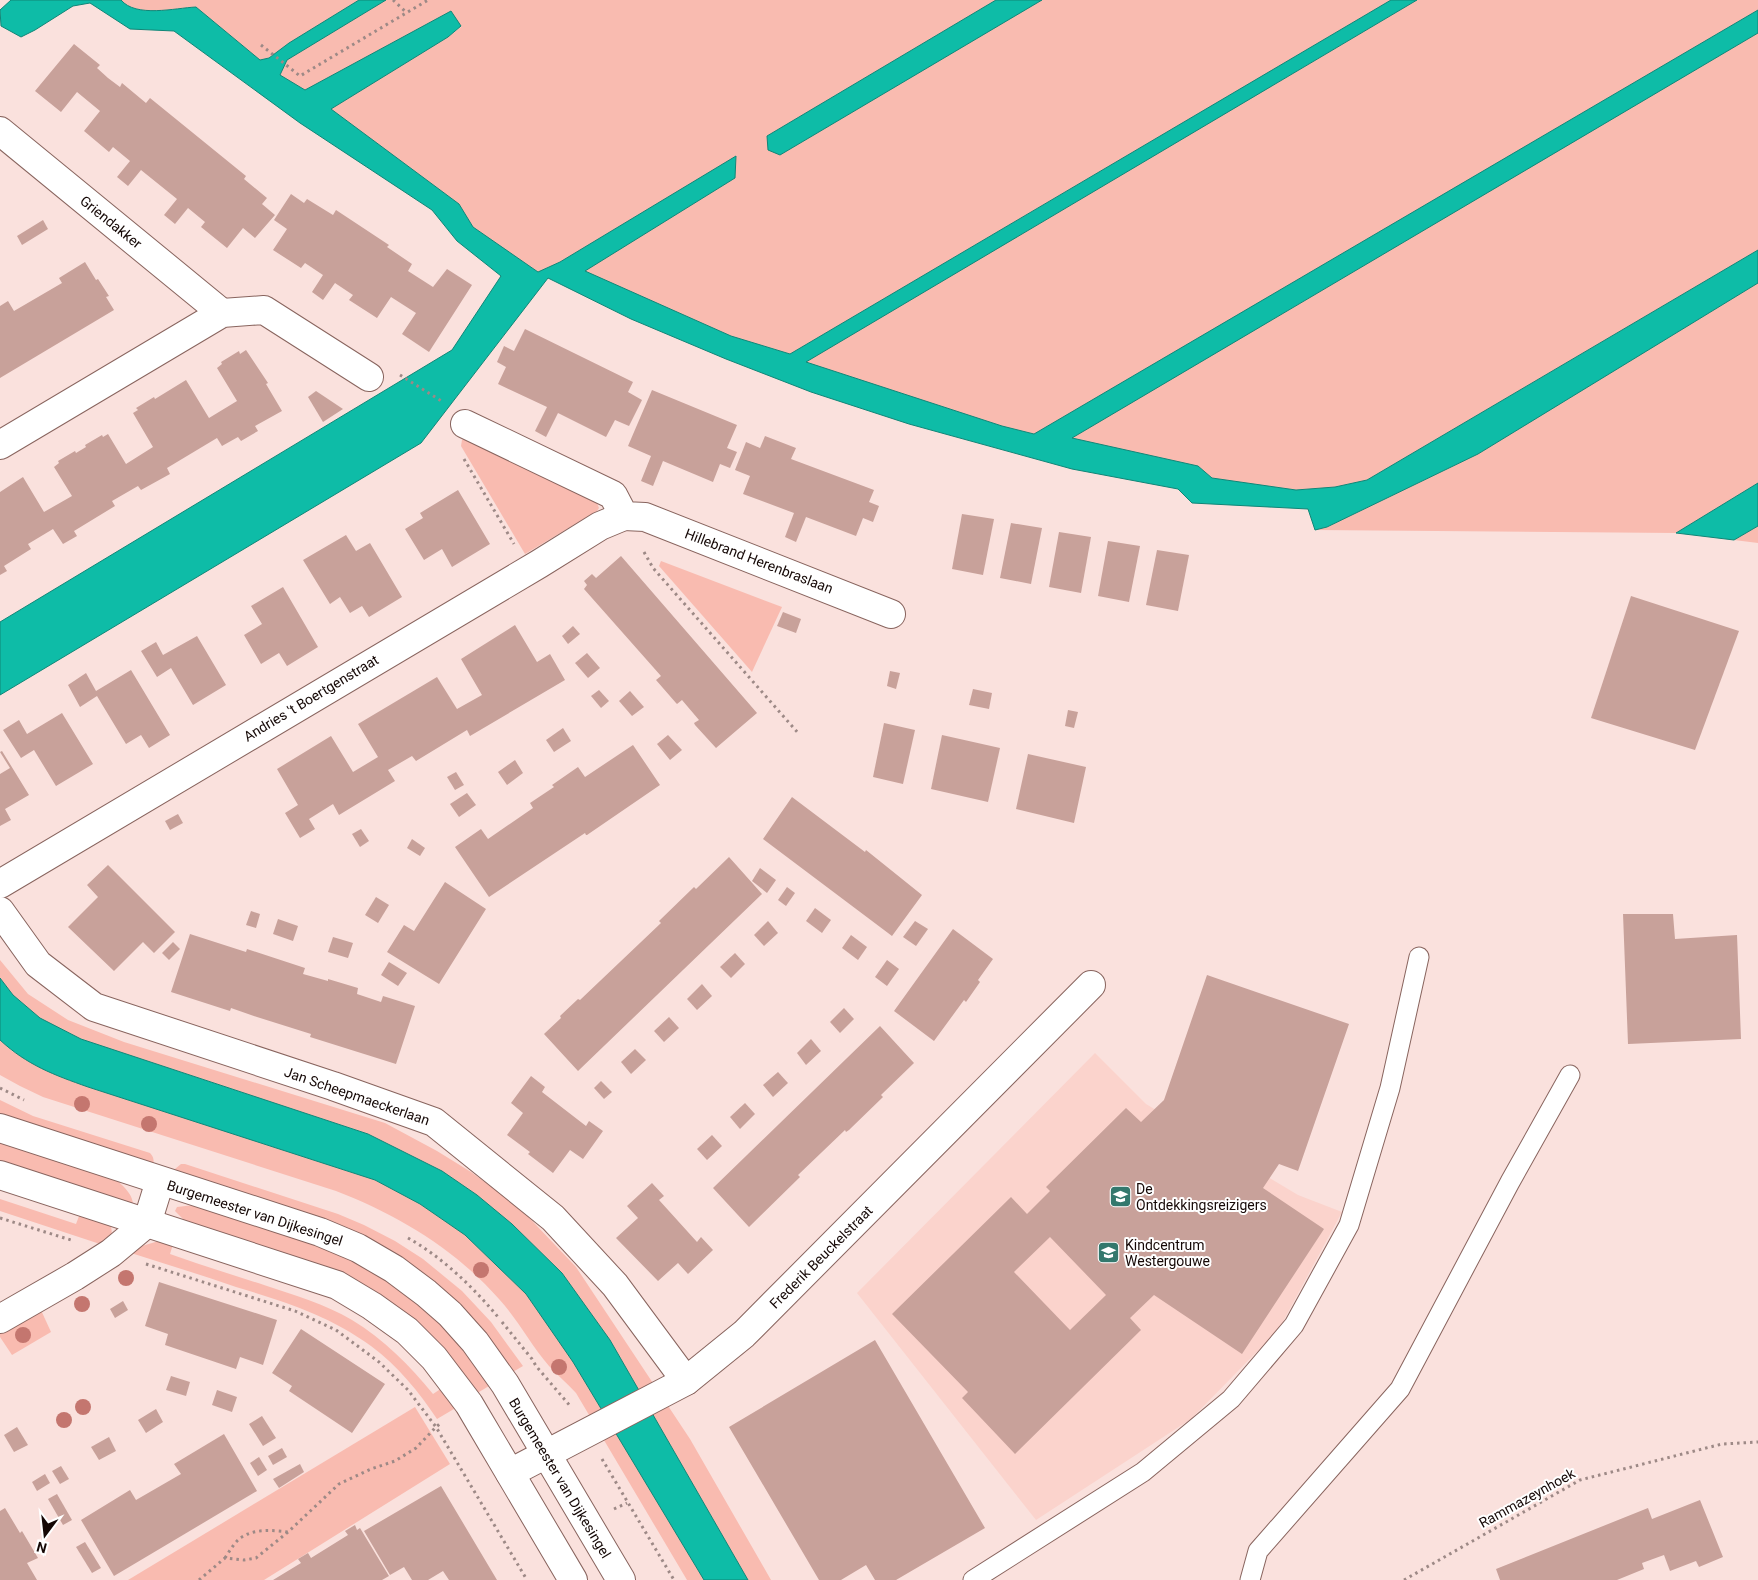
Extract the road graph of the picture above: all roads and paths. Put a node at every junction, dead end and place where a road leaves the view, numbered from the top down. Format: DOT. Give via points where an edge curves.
graph roads {
  1 [pos="393,0"];
  2 [pos="428,0"];
  3 [pos="407,13"];
  4 [pos="260,45"];
  5 [pos="0,131"];
  6 [pos="222,313"];
  7 [pos="398,374"];
  8 [pos="370,376"];
  9 [pos="462,418"];
  10 [pos="0,446"];
  11 [pos="624,516"];
  12 [pos="529,569"];
  13 [pos="892,614"];
  14 [pos="799,734"];
  15 [pos="0,884"];
  16 [pos="0,911"];
  17 [pos="1420,957"];
  18 [pos="1091,985"];
  19 [pos="1570,1074"];
  20 [pos="0,1128"];
  21 [pos="0,1175"];
  22 [pos="160,1181"];
  23 [pos="0,1218"];
  24 [pos="146,1223"];
  25 [pos="111,1253"];
  26 [pos="0,1318"];
  27 [pos="686,1381"];
  28 [pos="436,1427"];
  29 [pos="1758,1442"];
  30 [pos="546,1455"];
  31 [pos="510,1473"];
  32 [pos="288,1532"];
  33 [pos="225,1558"];
  34 [pos="199,1580"];
  35 [pos="526,1580"];
  36 [pos="573,1580"];
  37 [pos="621,1580"];
  38 [pos="973,1580"];
  39 [pos="1250,1580"];
  40 [pos="1404,1580"];
  1 -- 3 [label="path"];
  2 -- 3 [label="path"];
  3 -- 4 [label="path" via="300,76"];
  5 -- 6 [label="street, Griendakker"];
  6 -- 8 [label="street" via="264,310"];
  6 -- 10 [label="street"];
  7 -- 9 [label="path"];
  9 -- 11 [label="street" via="613,495"];
  9 -- 12 [label="path" via="456,444"];
  11 -- 12 [label="street, Andries 't Boertgenstraat" via="600,526"];
  11 -- 13 [label="street, Hillebrand Herenbraslaan" via="645,516"];
  11 -- 14 [label="path" via="654,568"];
  12 -- 15 [label="street, Andries 't Boertgenstraat"];
  16 -- 27 [label="street, Jan Scheepmaeckerlaan" via="38,964 94,1007 434,1122 553,1218 615,1284"];
  17 -- 38 [label="lane" via="1390,1088 1349,1225 1294,1325 1232,1399 1142,1472"];
  18 -- 27 [label="street, Frederik Beuckelstraat" via="744,1334"];
  19 -- 39 [label="lane" via="1400,1389 1258,1550"];
  20 -- 22 [label="street, Burgemeester van Dijkesingel"];
  21 -- 24 [label="street"];
  22 -- 24 [label="street"];
  22 -- 30 [label="street, Burgemeester van Dijkesingel" via="320,1232 358,1248 394,1269 450,1314 476,1342"];
  23 -- 25 [label="path"];
  24 -- 25 [label="street"];
  24 -- 31 [label="street" via="337,1285 372,1306 407,1331 434,1358 469,1404"];
  25 -- 26 [label="street"];
  25 -- 28 [label="path" via="295,1311 336,1330 379,1362 408,1390"];
  27 -- 30 [label="street, Frederik Beuckelstraat"];
  28 -- 32 [label="path" via="416,1448 395,1461 339,1484"];
  28 -- 35 [label="path"];
  29 -- 40 [label="path, Rammazeynhoek" via="1722,1444 1580,1480"];
  30 -- 31 [label="street, Frederik Beuckelstraat"];
  30 -- 37 [label="street, Burgemeester van Dijkesingel"];
  31 -- 36 [label="street"];
  32 -- 33 [label="path" via="256,1558"];
  32 -- 33 [label="path" via="269,1530 252,1533 238,1540"];
  33 -- 34 [label="path"];
}
